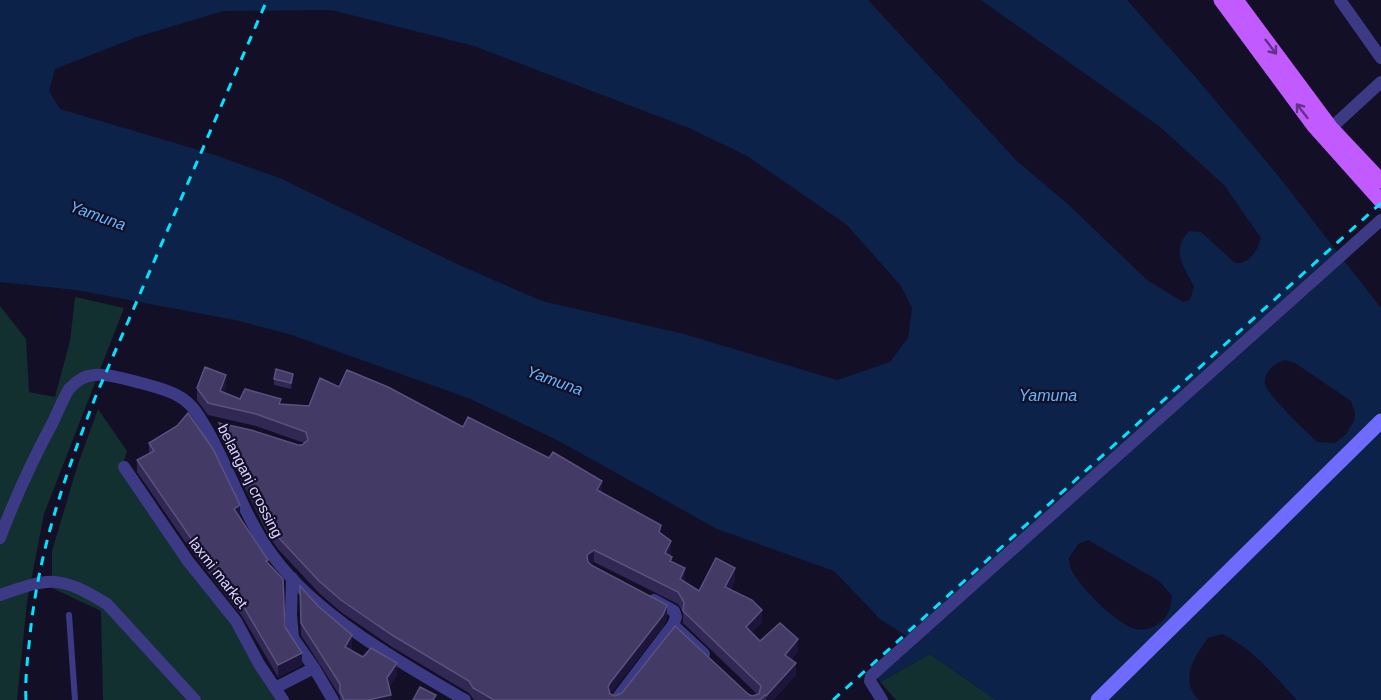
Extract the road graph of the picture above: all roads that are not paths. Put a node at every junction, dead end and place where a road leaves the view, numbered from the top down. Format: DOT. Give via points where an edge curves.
graph roads {
  1 [pos="1221,0"];
  2 [pos="1236,0"];
  3 [pos="1340,0"];
  4 [pos="1381,58"];
  5 [pos="1381,82"];
  6 [pos="1331,128"];
  7 [pos="1381,181"];
  8 [pos="1381,201"];
  9 [pos="1381,220"];
  10 [pos="1381,421"];
  11 [pos="202,422"];
  12 [pos="223,427"];
  13 [pos="124,467"];
  14 [pos="4,514"];
  15 [pos="0,538"];
  16 [pos="292,578"];
  17 [pos="643,594"];
  18 [pos="0,595"];
  19 [pos="69,615"];
  20 [pos="673,625"];
  21 [pos="717,666"];
  22 [pos="314,668"];
  23 [pos="275,688"];
  24 [pos="75,700"];
  25 [pos="195,700"];
  26 [pos="283,700"];
  27 [pos="333,700"];
  28 [pos="465,700"];
  29 [pos="616,700"];
  30 [pos="882,700"];
  31 [pos="1098,700"];
  8 -- 1 [label="main road, one-way" via="1314,126"];
  2 -- 6 [label="main road, one-way"];
  3 -- 4 [label="street"];
  5 -- 6 [label="street"];
  6 -- 7 [label="main road"];
  9 -- 30 [label="street" via="871,676"];
  10 -- 31 [label="main road"];
  11 -- 12 [label="street"];
  11 -- 14 [label="street, belanganj crossing" via="190,404 167,390 120,377 86,377 69,390"];
  11 -- 16 [label="street, belanganj crossing" via="256,530"];
  13 -- 23 [label="street, laxmi market" via="188,561 236,621"];
  14 -- 15 [label="street, belanganj crossing"];
  16 -- 22 [label="street" via="293,638"];
  16 -- 28 [label="street, belanganj crossing" via="364,639"];
  17 -- 20 [label="street" via="674,611"];
  18 -- 25 [label="street" via="53,580 89,593 107,604"];
  19 -- 24 [label="lane"];
  20 -- 21 [label="street"];
  20 -- 29 [label="street"];
  22 -- 23 [label="street"];
  22 -- 27 [label="street"];
  23 -- 26 [label="street, laxmi market"];
}
